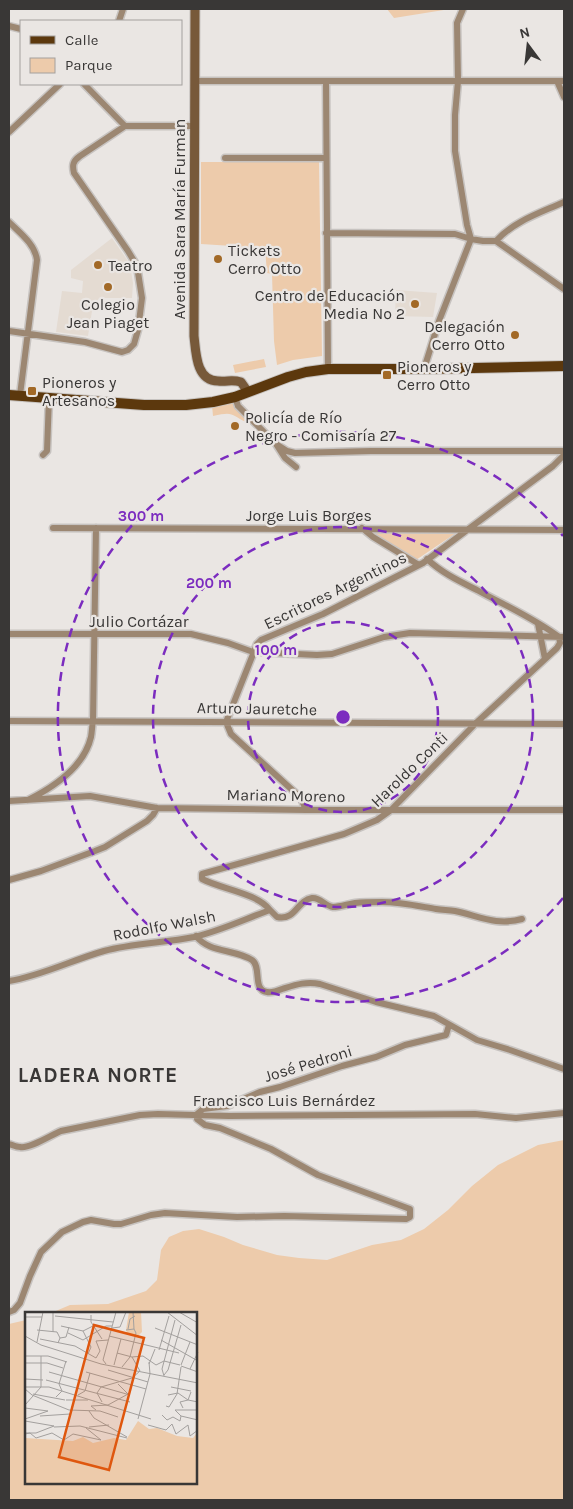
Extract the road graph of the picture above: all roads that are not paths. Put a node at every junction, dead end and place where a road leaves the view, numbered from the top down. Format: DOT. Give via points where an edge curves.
graph roads {
  1 [pos="195,9"];
  2 [pos="463,9"];
  3 [pos="326,81"];
  4 [pos="458,81"];
  5 [pos="561,81"];
  6 [pos="195,82"];
  7 [pos="59,85"];
  8 [pos="85,85"];
  9 [pos="564,97"];
  10 [pos="125,126"];
  11 [pos="194,126"];
  12 [pos="9,132"];
  13 [pos="225,158"];
  14 [pos="326,158"];
  15 [pos="564,202"];
  16 [pos="9,222"];
  17 [pos="326,233"];
  18 [pos="470,239"];
  19 [pos="496,241"];
  20 [pos="564,289"];
  21 [pos="9,331"];
  22 [pos="27,334"];
  23 [pos="564,366"];
  24 [pos="328,369"];
  25 [pos="424,369"];
  26 [pos="248,392"];
  27 [pos="9,395"];
  28 [pos="20,396"];
  29 [pos="235,397"];
  30 [pos="49,398"];
  31 [pos="276,444"];
  32 [pos="564,451"];
  33 [pos="43,455"];
  34 [pos="564,455"];
  35 [pos="296,467"];
  36 [pos="54,528"];
  37 [pos="96,528"];
  38 [pos="362,528"];
  39 [pos="470,530"];
  40 [pos="564,530"];
  41 [pos="427,559"];
  42 [pos="418,565"];
  43 [pos="538,624"];
  44 [pos="9,634"];
  45 [pos="94,634"];
  46 [pos="540,637"];
  47 [pos="562,637"];
  48 [pos="253,652"];
  49 [pos="546,659"];
  50 [pos="9,721"];
  51 [pos="93,721"];
  52 [pos="226,722"];
  53 [pos="476,724"];
  54 [pos="564,724"];
  55 [pos="9,801"];
  56 [pos="25,801"];
  57 [pos="157,808"];
  58 [pos="306,810"];
  59 [pos="391,810"];
  60 [pos="564,810"];
  61 [pos="9,880"];
  62 [pos="270,910"];
  63 [pos="522,918"];
  64 [pos="196,936"];
  65 [pos="9,981"];
  66 [pos="449,1025"];
  67 [pos="564,1070"];
  68 [pos="197,1114"];
  69 [pos="564,1114"];
  70 [pos="9,1144"];
  71 [pos="9,1312"];
  1 -- 6 [label="main road, Avenida Sara María Furman"];
  2 -- 4 [label="street" via="457,23"];
  3 -- 4 [label="street"];
  3 -- 6 [label="street"];
  3 -- 14 [label="street"];
  4 -- 5 [label="street"];
  4 -- 18 [label="street" via="455,151"];
  5 -- 9 [label="street"];
  6 -- 11 [label="main road, Avenida Sara María Furman"];
  7 -- 12 [label="street"];
  8 -- 10 [label="street"];
  10 -- 11 [label="street"];
  10 -- 22 [label="street" via="74,160 72,166 137,266 142,298 134,344 122,352 85,342"];
  11 -- 26 [label="main road, Avenida Sara María Furman" via="196,354 202,375 209,380 242,382"];
  13 -- 14 [label="street"];
  14 -- 17 [label="street"];
  15 -- 19 [label="street" via="514,225"];
  16 -- 22 [label="street" via="36,253"];
  17 -- 18 [label="street" via="455,234"];
  17 -- 24 [label="street"];
  18 -- 19 [label="street"];
  18 -- 25 [label="street"];
  19 -- 20 [label="street"];
  21 -- 22 [label="street"];
  22 -- 28 [label="street"];
  23 -- 25 [label="main road"];
  24 -- 25 [label="main road"];
  24 -- 26 [label="main road" via="288,377"];
  26 -- 29 [label="main road"];
  27 -- 28 [label="main road"];
  28 -- 30 [label="main road"];
  29 -- 30 [label="main road" via="186,405"];
  29 -- 31 [label="street" via="238,406"];
  30 -- 33 [label="street" via="47,451"];
  31 -- 32 [label="street" via="295,453"];
  31 -- 35 [label="street"];
  34 -- 39 [label="street, Escritores Argentinos"];
  36 -- 37 [label="street, Jorge Luis Borges"];
  37 -- 38 [label="street, Jorge Luis Borges"];
  37 -- 45 [label="street"];
  38 -- 39 [label="street, Jorge Luis Borges"];
  38 -- 42 [label="street"];
  39 -- 40 [label="street, Jorge Luis Borges"];
  39 -- 41 [label="street, Escritores Argentinos"];
  41 -- 42 [label="street, Escritores Argentinos"];
  41 -- 43 [label="street" via="446,575"];
  42 -- 48 [label="street, Escritores Argentinos" via="323,614 261,640"];
  43 -- 46 [label="street"];
  43 -- 47 [label="street"];
  44 -- 45 [label="street, Julio Cortázar"];
  45 -- 48 [label="street, Julio Cortázar" via="191,634"];
  45 -- 51 [label="street"];
  46 -- 47 [label="street, Julio Cortázar"];
  46 -- 48 [label="street, Julio Cortázar" via="410,634 384,637 332,654"];
  46 -- 49 [label="street"];
  47 -- 49 [label="street, Haroldo Conti"];
  48 -- 52 [label="street, Escritores Argentinos"];
  49 -- 53 [label="street, Haroldo Conti"];
  50 -- 51 [label="street, Arturo Jauretche"];
  51 -- 52 [label="street, Arturo Jauretche"];
  51 -- 56 [label="street" via="91,738 83,756 54,785"];
  52 -- 53 [label="street, Arturo Jauretche"];
  52 -- 58 [label="street" via="230,734 301,798"];
  53 -- 54 [label="street, Arturo Jauretche"];
  53 -- 59 [label="street, Haroldo Conti"];
  55 -- 56 [label="street, Mariano Moreno"];
  56 -- 57 [label="street, Mariano Moreno" via="90,796"];
  57 -- 58 [label="street, Mariano Moreno"];
  57 -- 61 [label="street" via="147,820 105,847"];
  58 -- 59 [label="street, Mariano Moreno"];
  59 -- 60 [label="street, Mariano Moreno"];
  59 -- 62 [label="street, Haroldo Conti" via="377,820 344,834 202,874 202,879 264,904"];
  62 -- 63 [label="street" via="277,917 287,917 314,898 333,907 384,902 452,911 498,922"];
  62 -- 64 [label="street, Rodolfo Walsh"];
  64 -- 65 [label="street, Rodolfo Walsh" via="105,950"];
  64 -- 66 [label="street" via="209,946 254,962 260,988 267,992 311,982 434,1016"];
  66 -- 67 [label="street" via="484,1043"];
  66 -- 68 [label="street, José Pedroni" via="446,1035 260,1092 227,1106 203,1109"];
  68 -- 69 [label="street, Francisco Luis Bernárdez" via="475,1114 516,1118"];
  68 -- 70 [label="street, Francisco Luis Bernárdez" via="140,1115 61,1131 28,1147"];
  68 -- 71 [label="street" via="197,1119 206,1125 272,1149 318,1175 410,1209 410,1217 165,1213 121,1224 91,1220 62,1232 41,1252 20,1304"];
}
